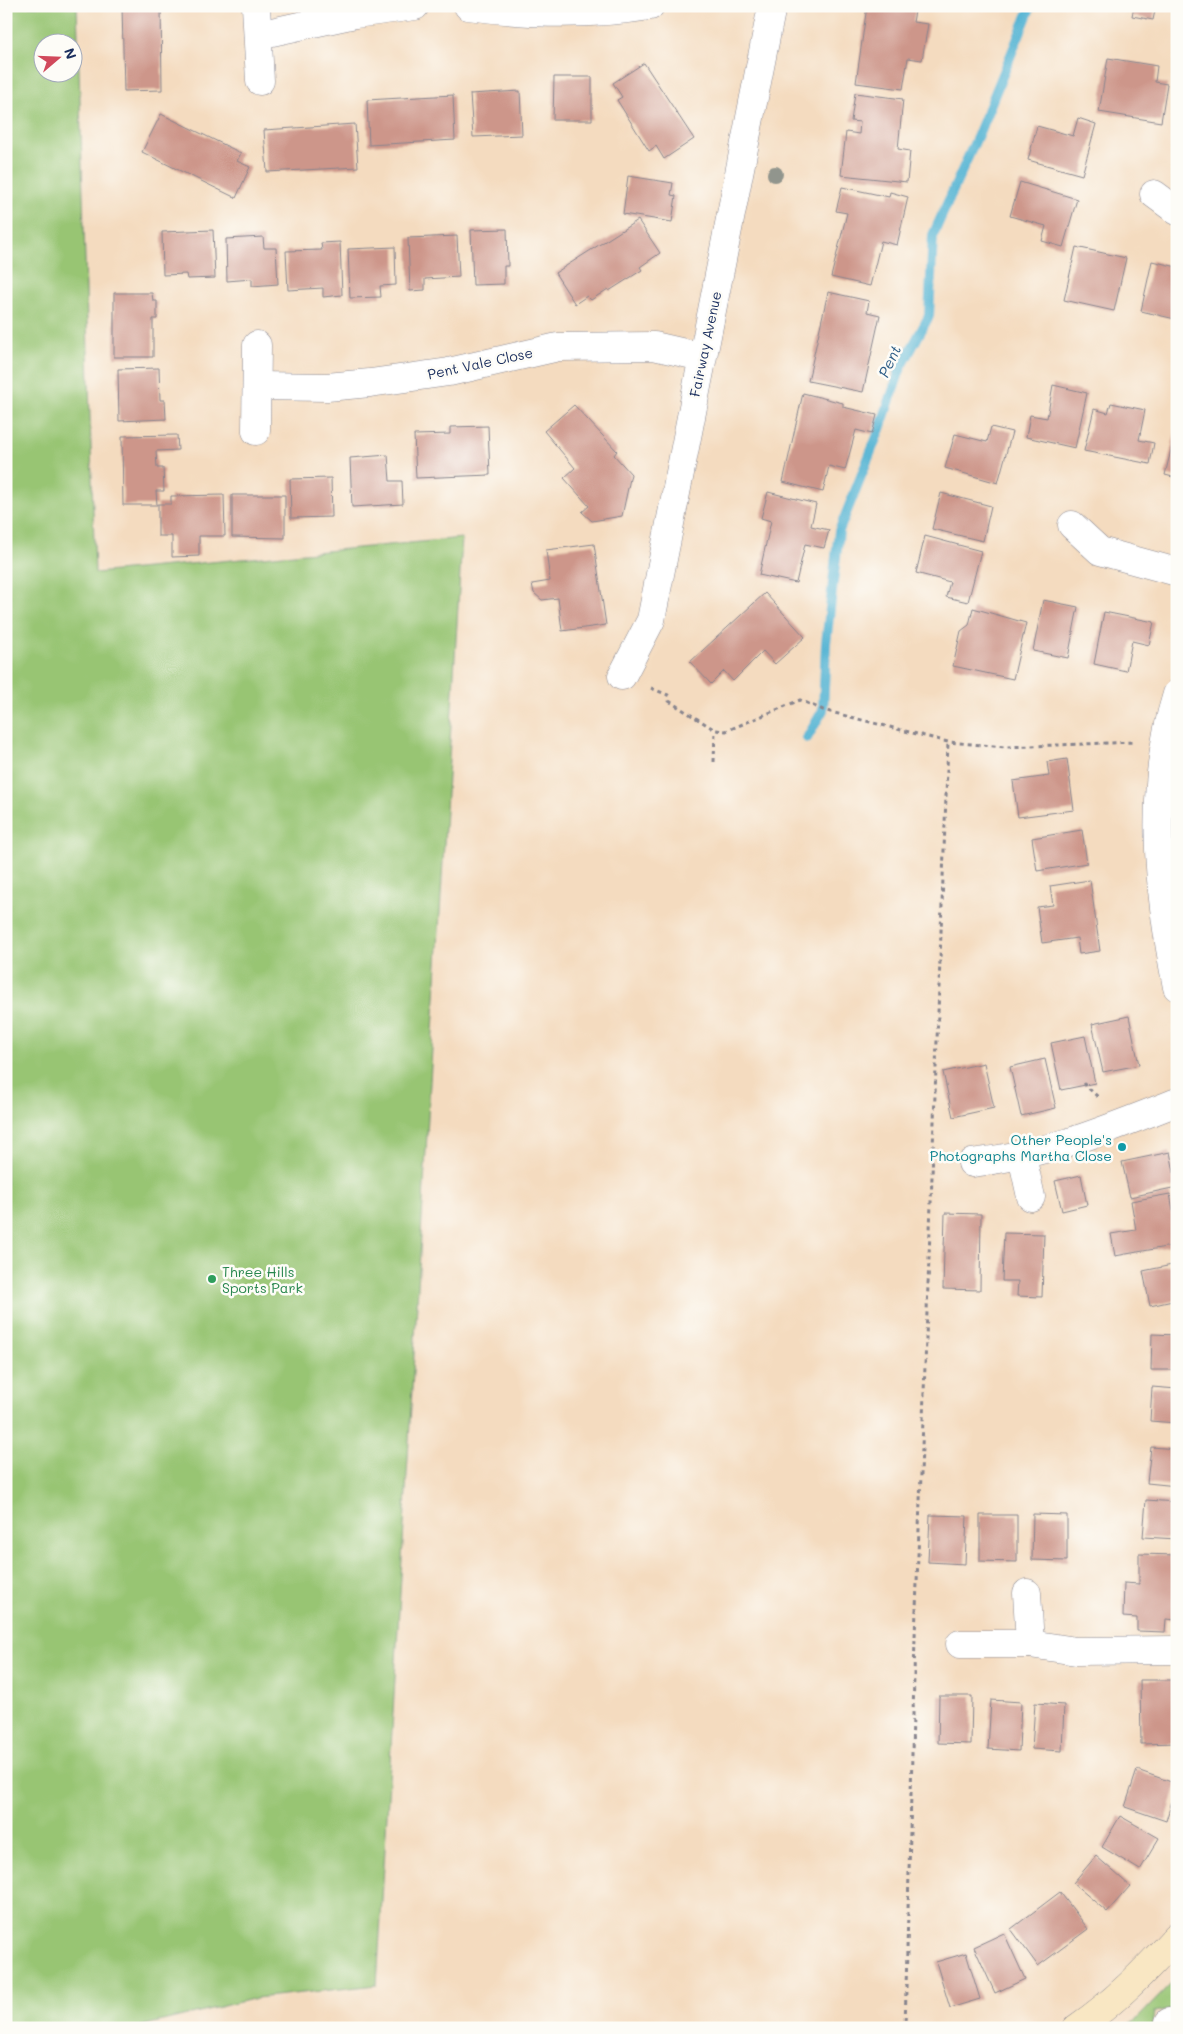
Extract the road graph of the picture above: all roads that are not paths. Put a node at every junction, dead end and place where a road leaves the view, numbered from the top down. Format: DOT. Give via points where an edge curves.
graph roads {
  1 [pos="256,6"];
  2 [pos="415,6"];
  3 [pos="468,6"];
  4 [pos="650,6"];
  5 [pos="772,6"];
  6 [pos="258,35"];
  7 [pos="260,81"];
  8 [pos="1154,194"];
  9 [pos="1177,211"];
  10 [pos="256,345"];
  11 [pos="702,357"];
  12 [pos="257,386"];
  13 [pos="256,431"];
  14 [pos="1072,525"];
  15 [pos="1177,572"];
  16 [pos="622,676"];
  17 [pos="1177,694"];
  18 [pos="1177,987"];
  19 [pos="1177,1102"];
  20 [pos="1022,1156"];
  21 [pos="972,1163"];
  22 [pos="1031,1197"];
  23 [pos="1027,1593"];
  24 [pos="960,1644"];
  25 [pos="1030,1644"];
  26 [pos="1177,1650"];
  27 [pos="1177,1936"];
  28 [pos="1077,2028"];
  1 -- 6 [label="street"];
  2 -- 6 [label="street" via="355,14"];
  3 -- 4 [label="street" via="560,13"];
  5 -- 11 [label="street, Fairway Avenue"];
  6 -- 7 [label="street"];
  8 -- 9 [label="street"];
  10 -- 12 [label="street"];
  11 -- 12 [label="street, Pent Vale Close" via="654,346 558,348 449,372 370,383 327,387"];
  11 -- 16 [label="street, Fairway Avenue" via="651,620"];
  12 -- 13 [label="street"];
  14 -- 15 [label="street" via="1100,551"];
  17 -- 18 [label="street" via="1165,742 1159,803 1160,880"];
  19 -- 20 [label="street" via="1076,1141"];
  20 -- 21 [label="street"];
  20 -- 22 [label="street"];
  23 -- 25 [label="street"];
  24 -- 25 [label="street"];
  25 -- 26 [label="street" via="1076,1651"];
  27 -- 28 [label="street" via="1143,1974"];
}
